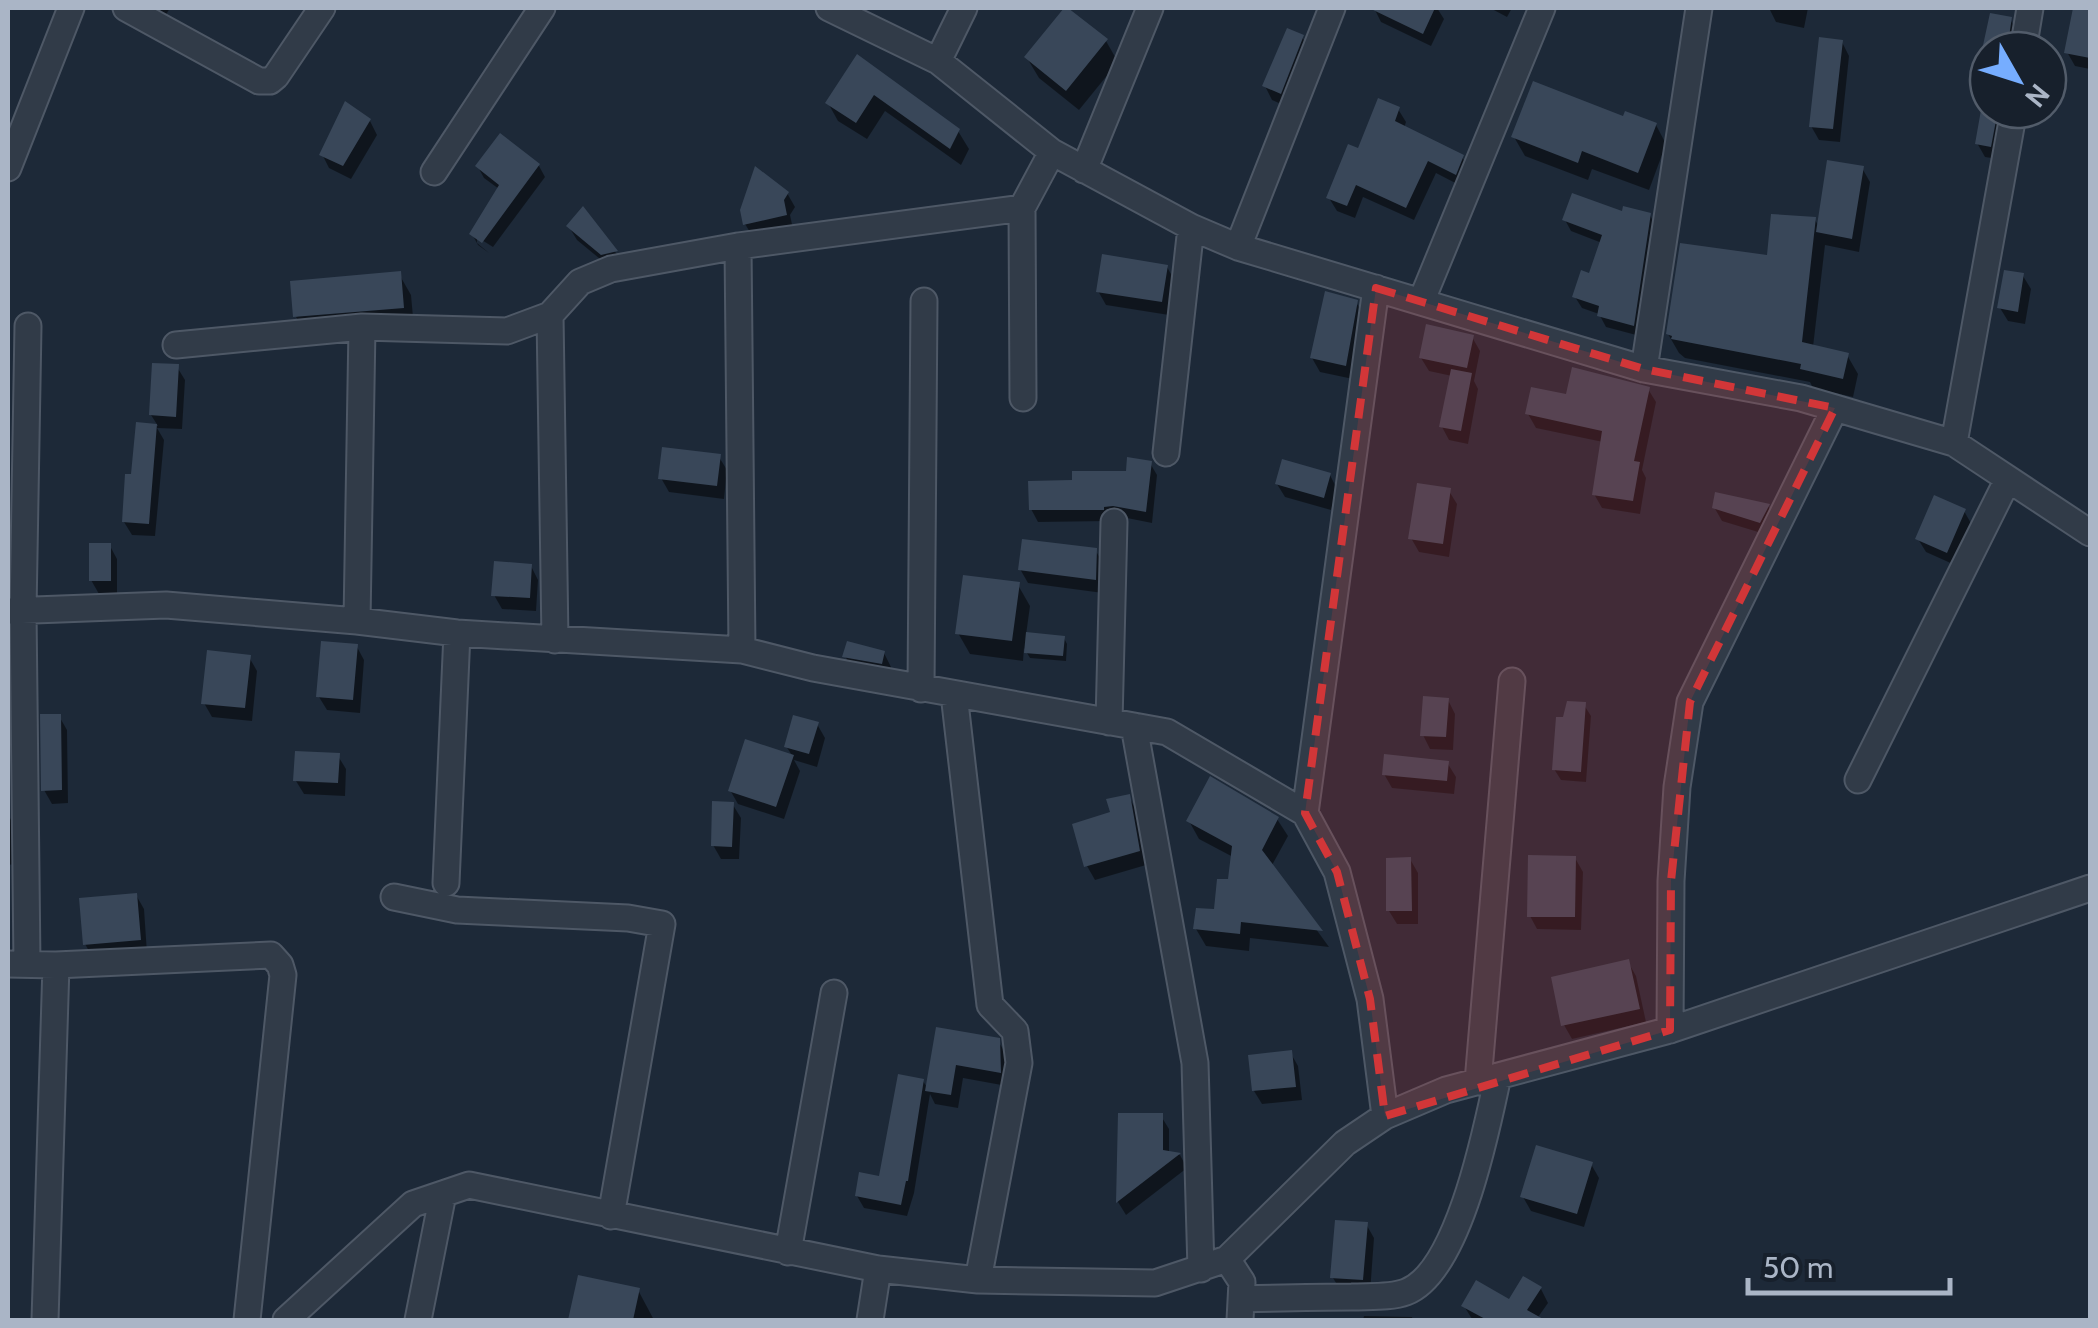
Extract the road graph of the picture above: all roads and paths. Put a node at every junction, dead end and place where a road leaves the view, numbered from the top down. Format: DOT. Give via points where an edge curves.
graph roads {
  1 [pos="71,8"];
  2 [pos="126,8"];
  3 [pos="322,8"];
  4 [pos="542,8"];
  5 [pos="829,8"];
  6 [pos="964,8"];
  7 [pos="1150,8"];
  8 [pos="1332,8"];
  9 [pos="1542,8"];
  10 [pos="1698,8"];
  11 [pos="938,60"];
  12 [pos="2010,130"];
  13 [pos="1052,152"];
  14 [pos="8,168"];
  15 [pos="1084,170"];
  16 [pos="434,172"];
  17 [pos="1022,208"];
  18 [pos="1192,227"];
  19 [pos="738,246"];
  20 [pos="1238,247"];
  21 [pos="1376,288"];
  22 [pos="924,301"];
  23 [pos="1421,302"];
  24 [pos="550,315"];
  25 [pos="28,326"];
  26 [pos="362,327"];
  27 [pos="176,345"];
  28 [pos="1644,369"];
  29 [pos="1023,398"];
  30 [pos="1835,408"];
  31 [pos="1954,443"];
  32 [pos="1166,453"];
  33 [pos="2008,479"];
  34 [pos="1114,522"];
  35 [pos="2090,533"];
  36 [pos="15,611"];
  37 [pos="357,621"];
  38 [pos="457,633"];
  39 [pos="555,640"];
  40 [pos="742,650"];
  41 [pos="1512,681"];
  42 [pos="921,689"];
  43 [pos="954,694"];
  44 [pos="1122,724"];
  45 [pos="1858,780"];
  46 [pos="1305,814"];
  47 [pos="446,883"];
  48 [pos="2090,888"];
  49 [pos="394,897"];
  50 [pos="17,964"];
  51 [pos="56,965"];
  52 [pos="834,993"];
  53 [pos="1670,1030"];
  54 [pos="1488,1079"];
  55 [pos="1385,1116"];
  56 [pos="443,1194"];
  57 [pos="612,1216"];
  58 [pos="788,1252"];
  59 [pos="1226,1259"];
  60 [pos="878,1269"];
  61 [pos="1202,1269"];
  62 [pos="978,1280"];
  63 [pos="1242,1310"];
  64 [pos="45,1320"];
  65 [pos="247,1320"];
  66 [pos="286,1320"];
  67 [pos="418,1320"];
  68 [pos="870,1320"];
  1 -- 14 [label="street"];
  2 -- 3 [label="street" via="259,82 276,76"];
  4 -- 16 [label="street"];
  5 -- 11 [label="street"];
  6 -- 11 [label="street"];
  7 -- 15 [label="street"];
  8 -- 20 [label="street"];
  9 -- 23 [label="street"];
  10 -- 28 [label="street"];
  11 -- 13 [label="street"];
  12 -- 31 [label="street"];
  13 -- 15 [label="street"];
  13 -- 17 [label="street"];
  15 -- 18 [label="street"];
  17 -- 19 [label="street"];
  17 -- 29 [label="street"];
  18 -- 20 [label="street"];
  18 -- 32 [label="street"];
  19 -- 24 [label="street" via="611,269 580,282"];
  19 -- 40 [label="street"];
  20 -- 21 [label="street"];
  21 -- 23 [label="street"];
  21 -- 46 [label="street"];
  22 -- 42 [label="street"];
  23 -- 28 [label="street"];
  24 -- 26 [label="street" via="507,331"];
  24 -- 39 [label="street"];
  25 -- 36 [label="street"];
  26 -- 27 [label="street"];
  26 -- 37 [label="street"];
  28 -- 30 [label="street"];
  30 -- 31 [label="street"];
  30 -- 53 [label="street" via="1690,702 1672,862"];
  31 -- 33 [label="street"];
  33 -- 35 [label="street"];
  33 -- 45 [label="street"];
  34 -- 44 [label="street"];
  36 -- 37 [label="street" via="166,605"];
  36 -- 50 [label="street"];
  37 -- 38 [label="street"];
  38 -- 39 [label="street"];
  38 -- 47 [label="street"];
  39 -- 40 [label="street"];
  40 -- 42 [label="street"];
  41 -- 54 [label="street"];
  42 -- 43 [label="street"];
  43 -- 44 [label="street"];
  43 -- 62 [label="street" via="990,1006 1015,1031 1018,1063"];
  44 -- 46 [label="street" via="1168,732"];
  44 -- 61 [label="street" via="1195,1062"];
  46 -- 55 [label="street" via="1337,872 1370,1000"];
  48 -- 53 [label="street"];
  49 -- 57 [label="street" via="457,910 662,924"];
  50 -- 51 [label="street"];
  51 -- 64 [label="street"];
  51 -- 65 [label="street" via="271,955 280,964"];
  52 -- 58 [label="street"];
  53 -- 54 [label="street"];
  54 -- 55 [label="street"];
  54 -- 63 [label="street" via="1472,1190 1419,1283 1405,1292"];
  55 -- 59 [label="street" via="1346,1143"];
  56 -- 57 [label="street" via="469,1185"];
  56 -- 66 [label="street" via="413,1204"];
  56 -- 67 [label="street"];
  57 -- 58 [label="street"];
  58 -- 60 [label="street"];
  59 -- 61 [label="street"];
  59 -- 63 [label="street" via="1242,1282"];
  60 -- 62 [label="street"];
  60 -- 68 [label="street"];
  61 -- 62 [label="street" via="1154,1283"];
}
